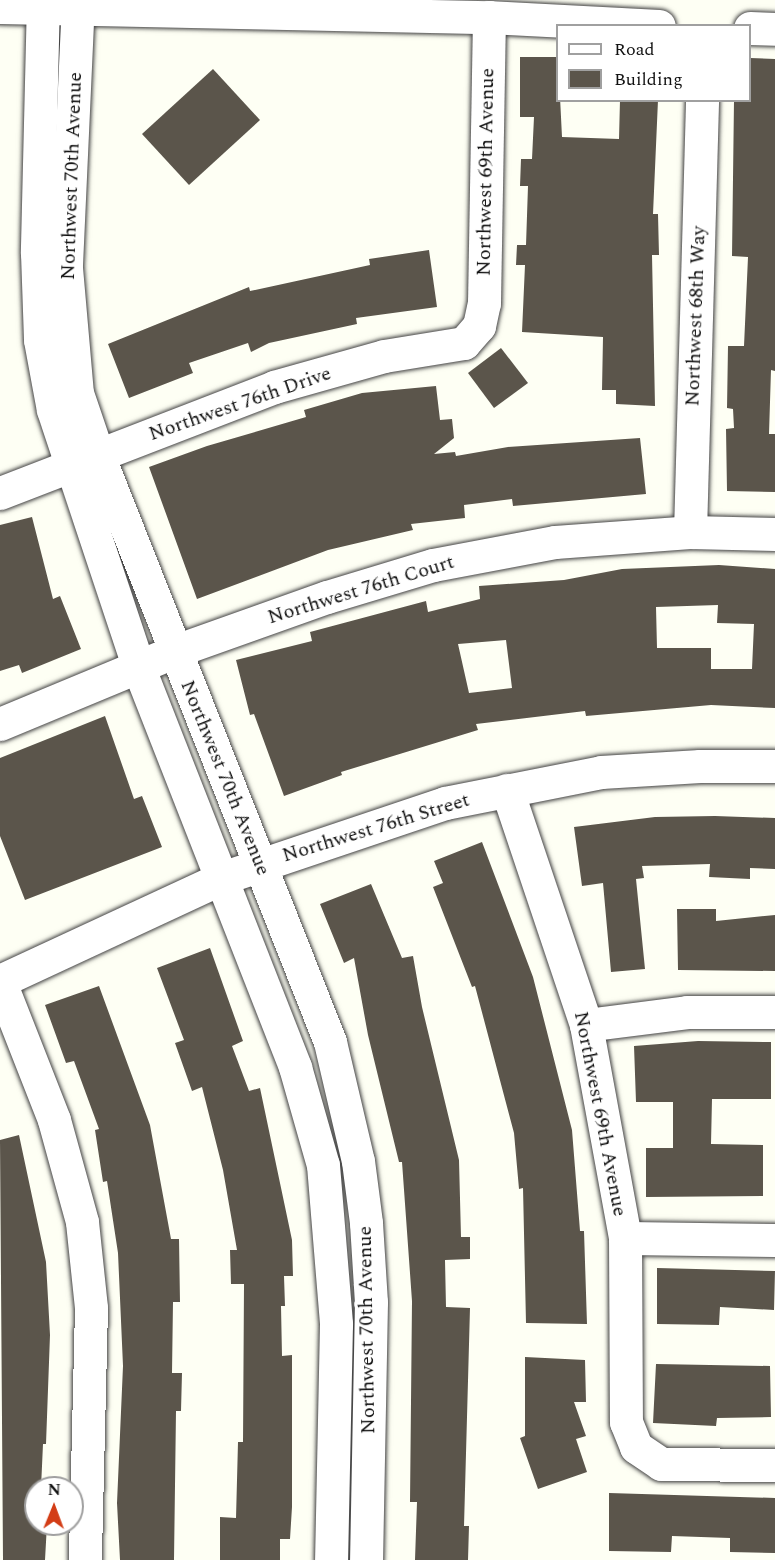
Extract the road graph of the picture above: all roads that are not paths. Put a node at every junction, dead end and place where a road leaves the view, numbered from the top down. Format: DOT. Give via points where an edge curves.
graph roads {
  1 [pos="43,4"];
  2 [pos="78,5"];
  3 [pos="0,7"];
  4 [pos="489,17"];
  5 [pos="621,24"];
  6 [pos="751,28"];
  7 [pos="775,29"];
  8 [pos="702,102"];
  9 [pos="479,326"];
  10 [pos="85,460"];
  11 [pos="0,493"];
  12 [pos="690,532"];
  13 [pos="775,534"];
  14 [pos="175,651"];
  15 [pos="138,666"];
  16 [pos="0,724"];
  17 [pos="775,766"];
  18 [pos="507,790"];
  19 [pos="260,865"];
  20 [pos="222,879"];
  21 [pos="0,982"];
  22 [pos="775,1012"];
  23 [pos="586,1025"];
  24 [pos="625,1238"];
  25 [pos="775,1240"];
  26 [pos="775,1466"];
  27 [pos="85,1560"];
  28 [pos="331,1560"];
  29 [pos="366,1560"];
  1 -- 2 [label="street"];
  1 -- 3 [label="street"];
  1 -- 10 [label="street, Northwest 70th Avenue" via="37,253 40,340 53,410"];
  2 -- 4 [label="street"];
  2 -- 10 [label="street, Northwest 70th Avenue" via="66,268"];
  4 -- 5 [label="street"];
  4 -- 9 [label="street, Northwest 69th Avenue" via="484,303"];
  6 -- 7 [label="street"];
  8 -- 12 [label="street, Northwest 68th Way"];
  9 -- 10 [label="street, Northwest 76th Drive" via="464,343 384,356 274,387"];
  10 -- 11 [label="street, Northwest 76th Drive"];
  10 -- 14 [label="street, Northwest 70th Avenue"];
  10 -- 15 [label="street, Northwest 70th Avenue"];
  12 -- 13 [label="street, Northwest 76th Court"];
  12 -- 14 [label="street, Northwest 76th Court" via="555,542 433,565 327,597"];
  14 -- 15 [label="street, Northwest 76th Court"];
  14 -- 19 [label="street, Northwest 70th Avenue"];
  15 -- 16 [label="street, Northwest 76th Court"];
  15 -- 20 [label="street, Northwest 70th Avenue"];
  17 -- 18 [label="street, Northwest 76th Street" via="601,772"];
  18 -- 19 [label="street, Northwest 76th Street" via="446,803"];
  18 -- 23 [label="street, Northwest 69th Avenue"];
  19 -- 20 [label="street, Northwest 76th Street"];
  19 -- 29 [label="street, Northwest 70th Avenue" via="330,1042 358,1161 371,1302"];
  20 -- 21 [label="street, Northwest 76th Street"];
  20 -- 28 [label="street, Northwest 70th Avenue" via="295,1067 323,1165 336,1324"];
  21 -- 27 [label="street" via="54,1120 82,1222 91,1308"];
  22 -- 23 [label="street" via="687,1012"];
  23 -- 24 [label="street, Northwest 69th Avenue"];
  24 -- 25 [label="street"];
  24 -- 26 [label="street, Northwest 69th Avenue" via="626,1422 636,1447 661,1464"];
}
